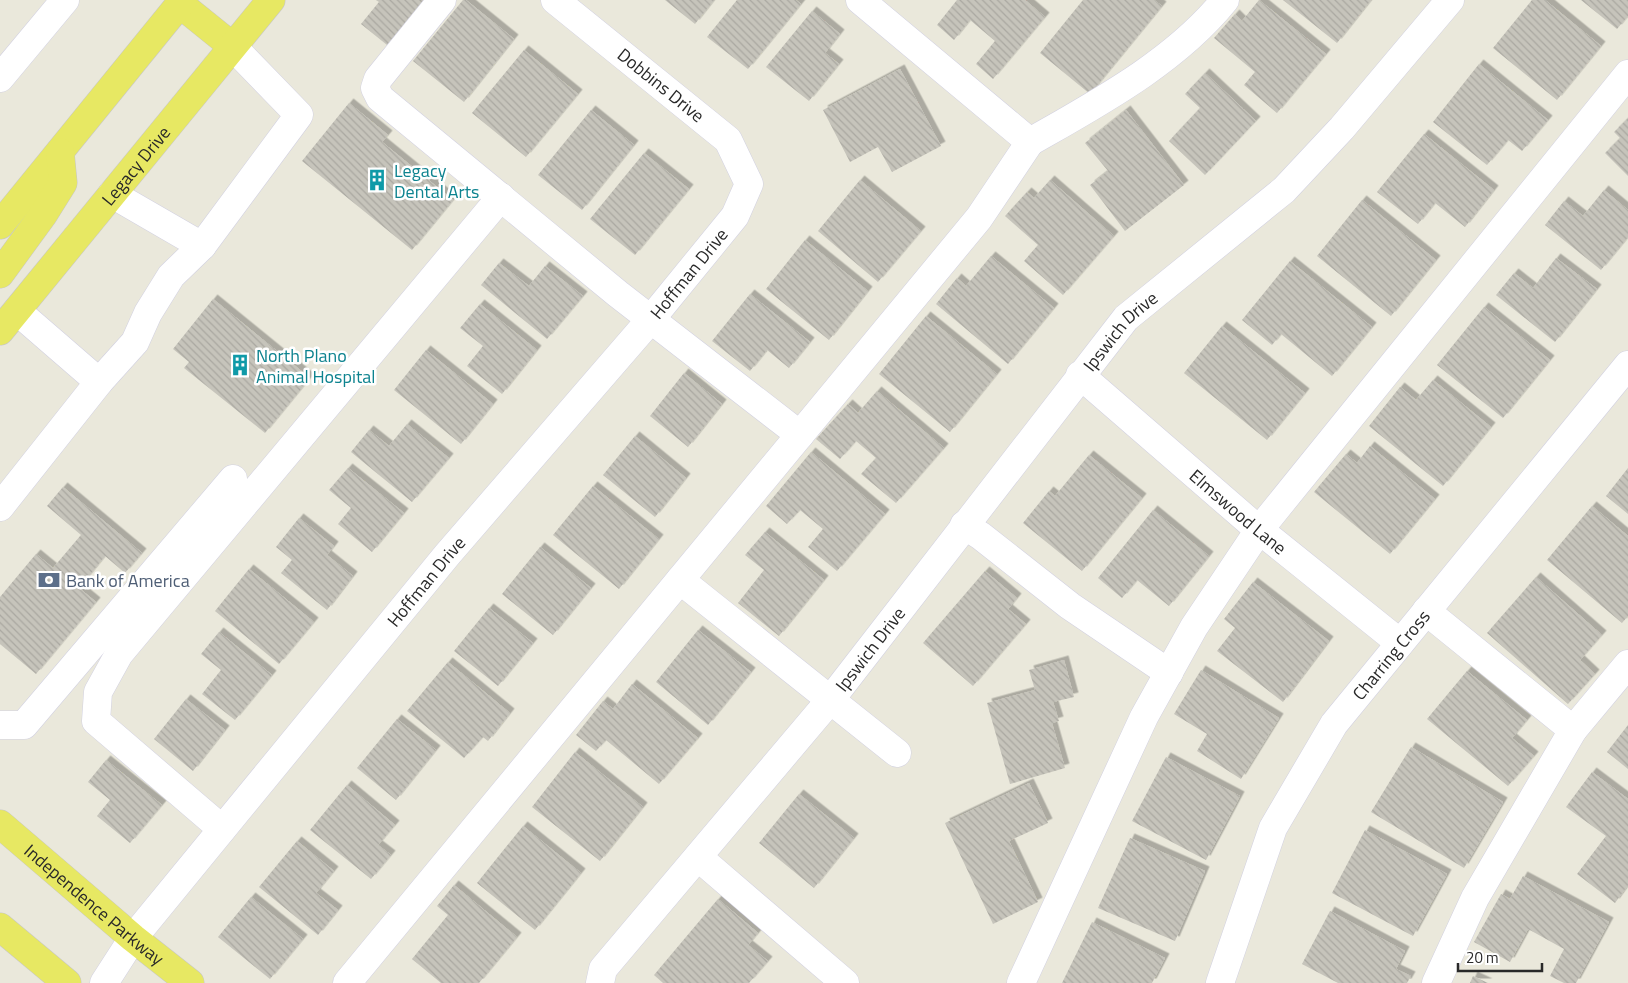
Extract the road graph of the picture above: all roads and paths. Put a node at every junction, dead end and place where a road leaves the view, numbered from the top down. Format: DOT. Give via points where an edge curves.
graph roads {
  1 [pos="65,0"];
  2 [pos="271,0"];
  3 [pos="442,0"];
  4 [pos="555,0"];
  5 [pos="860,0"];
  6 [pos="1225,0"];
  7 [pos="1450,0"];
  8 [pos="179,1"];
  9 [pos="232,46"];
  10 [pos="1628,74"];
  11 [pos="0,78"];
  12 [pos="1030,142"];
  13 [pos="60,152"];
  14 [pos="749,184"];
  15 [pos="112,194"];
  16 [pos="501,197"];
  17 [pos="0,224"];
  18 [pos="202,246"];
  19 [pos="0,274"];
  20 [pos="6,317"];
  21 [pos="651,319"];
  22 [pos="1628,365"];
  23 [pos="1080,375"];
  24 [pos="99,382"];
  25 [pos="800,435"];
  26 [pos="233,479"];
  27 [pos="0,507"];
  28 [pos="964,525"];
  29 [pos="1259,530"];
  30 [pos="680,580"];
  31 [pos="1426,611"];
  32 [pos="1400,643"];
  33 [pos="1628,664"];
  34 [pos="1169,673"];
  35 [pos="830,699"];
  36 [pos="0,725"];
  37 [pos="1573,730"];
  38 [pos="897,753"];
  39 [pos="0,824"];
  40 [pos="222,829"];
  41 [pos="698,857"];
  42 [pos="0,927"];
  43 [pos="133,938"];
  44 [pos="67,983"];
  45 [pos="104,983"];
  46 [pos="190,983"];
  47 [pos="347,983"];
  48 [pos="600,983"];
  49 [pos="845,983"];
  50 [pos="1021,983"];
  51 [pos="1220,983"];
  52 [pos="1436,983"];
  1 -- 11 [label="street"];
  2 -- 9 [label="main road, Legacy Drive"];
  3 -- 16 [label="street" via="378,79 375,88 380,98"];
  4 -- 14 [label="street, Dobbins Drive" via="728,140"];
  5 -- 12 [label="street"];
  6 -- 12 [label="street" via="1181,44 1143,73"];
  7 -- 23 [label="street, Ipswich Drive" via="1342,128 1284,190 1126,318"];
  8 -- 9 [label="main road"];
  8 -- 13 [label="main road"];
  9 -- 15 [label="main road, Legacy Drive"];
  9 -- 18 [label="street" via="300,115"];
  10 -- 29 [label="street"];
  12 -- 25 [label="street" via="979,218"];
  13 -- 17 [label="main road"];
  13 -- 19 [label="main road" via="63,183"];
  14 -- 21 [label="street, Hoffman Drive" via="735,216"];
  15 -- 18 [label="street"];
  15 -- 20 [label="main road, Legacy Drive"];
  16 -- 21 [label="street"];
  16 -- 40 [label="street" via="119,654 98,692 96,721"];
  18 -- 24 [label="street" via="171,276 148,312 135,342"];
  20 -- 24 [label="street"];
  21 -- 25 [label="street"];
  21 -- 40 [label="street, Hoffman Drive" via="447,555"];
  22 -- 31 [label="street, Charring Cross"];
  23 -- 28 [label="street, Ipswich Drive"];
  23 -- 29 [label="street, Elmswood Lane"];
  24 -- 27 [label="street"];
  25 -- 30 [label="street"];
  26 -- 36 [label="street" via="24,725"];
  28 -- 34 [label="street" via="1070,606"];
  28 -- 35 [label="street, Ipswich Drive"];
  29 -- 32 [label="street, Elmswood Lane"];
  29 -- 34 [label="street" via="1194,628"];
  30 -- 35 [label="street"];
  30 -- 47 [label="street"];
  31 -- 32 [label="street, Charring Cross"];
  31 -- 37 [label="street"];
  32 -- 51 [label="street, Charring Cross" via="1334,724 1272,828"];
  33 -- 37 [label="street"];
  34 -- 50 [label="street" via="1144,717"];
  35 -- 38 [label="street, Ipswich Drive"];
  35 -- 41 [label="street, Ipswich Drive"];
  37 -- 52 [label="street" via="1475,898"];
  39 -- 43 [label="main road, Independence Parkway"];
  40 -- 43 [label="street, Hoffman Drive"];
  41 -- 48 [label="street, Ipswich Drive" via="603,969"];
  41 -- 49 [label="street"];
  42 -- 44 [label="main road"];
  43 -- 45 [label="street, Hoffman Drive"];
  43 -- 46 [label="main road, Independence Parkway"];
}
